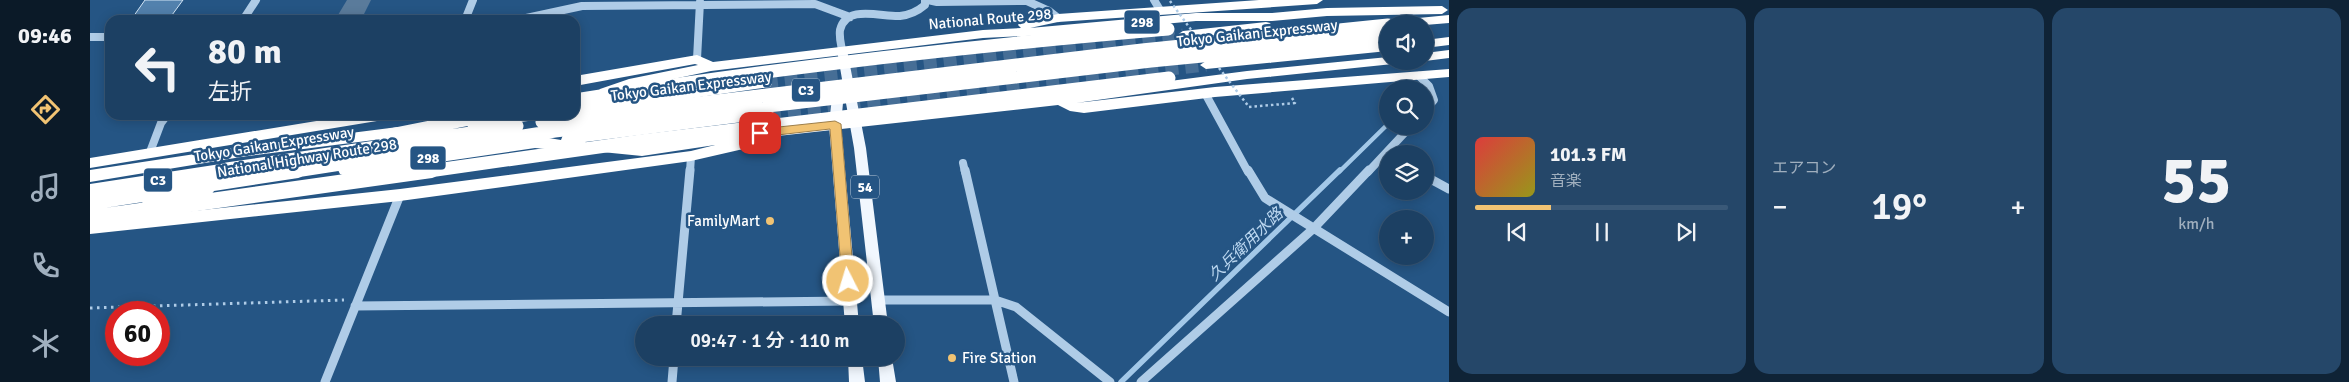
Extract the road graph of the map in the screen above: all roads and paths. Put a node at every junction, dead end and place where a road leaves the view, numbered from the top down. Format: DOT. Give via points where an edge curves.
graph roads {
  1 [pos="256,0"];
  2 [pos="473,0"];
  3 [pos="926,0"];
  4 [pos="1317,0"];
  5 [pos="700,3"];
  6 [pos="1157,5"];
  7 [pos="1447,13"];
  8 [pos="246,15"];
  9 [pos="467,15"];
  10 [pos="540,15"];
  11 [pos="1434,16"];
  12 [pos="850,17"];
  13 [pos="1272,17"];
  14 [pos="1058,18"];
  15 [pos="1379,26"];
  16 [pos="1449,32"];
  17 [pos="1434,33"];
  18 [pos="983,34"];
  19 [pos="1183,35"];
  20 [pos="105,36"];
  21 [pos="90,37"];
  22 [pos="1379,39"];
  23 [pos="1449,41"];
  24 [pos="1434,43"];
  25 [pos="1379,48"];
  26 [pos="842,50"];
  27 [pos="1449,54"];
  28 [pos="1434,56"];
  29 [pos="697,59"];
  30 [pos="1379,61"];
  31 [pos="1206,65"];
  32 [pos="711,67"];
  33 [pos="1449,73"];
  34 [pos="1247,75"];
  35 [pos="1419,76"];
  36 [pos="580,80"];
  37 [pos="1422,80"];
  38 [pos="765,84"];
  39 [pos="1206,95"];
  40 [pos="580,99"];
  41 [pos="580,100"];
  42 [pos="1060,100"];
  43 [pos="580,109"];
  44 [pos="768,115"];
  45 [pos="580,117"];
  46 [pos="163,120"];
  47 [pos="352,120"];
  48 [pos="463,120"];
  49 [pos="494,120"];
  50 [pos="558,120"];
  51 [pos="856,122"];
  52 [pos="835,124"];
  53 [pos="760,133"];
  54 [pos="1403,135"];
  55 [pos="534,143"];
  56 [pos="1395,145"];
  57 [pos="150,152"];
  58 [pos="691,156"];
  59 [pos="1379,162"];
  60 [pos="90,163"];
  61 [pos="963,163"];
  62 [pos="227,169"];
  63 [pos="90,176"];
  64 [pos="1434,181"];
  65 [pos="1449,189"];
  66 [pos="90,190"];
  67 [pos="400,195"];
  68 [pos="90,202"];
  69 [pos="90,214"];
  70 [pos="90,218"];
  71 [pos="90,228"];
  72 [pos="1313,229"];
  73 [pos="878,300"];
  74 [pos="995,300"];
  75 [pos="850,301"];
  76 [pos="678,302"];
  77 [pos="356,303"];
  78 [pos="90,308"];
  79 [pos="1449,312"];
  80 [pos="677,316"];
  81 [pos="851,316"];
  82 [pos="880,316"];
  83 [pos="673,366"];
  84 [pos="855,366"];
  85 [pos="886,366"];
  86 [pos="1105,378"];
  87 [pos="325,382"];
  88 [pos="672,382"];
  89 [pos="857,382"];
  90 [pos="888,382"];
  91 [pos="1014,382"];
  92 [pos="1141,382"];
  1 -- 8 [label="street"];
  2 -- 9 [label="street"];
  3 -- 12 [label="street" via="925,5 910,14 866,13"];
  3 -- 14 [label="street" via="1027,1"];
  4 -- 6 [label="highway, 298"];
  5 -- 10 [label="street" via="582,6"];
  5 -- 12 [label="street" via="815,4"];
  5 -- 29 [label="street"];
  6 -- 14 [label="highway, 298"];
  7 -- 11 [label="highway"];
  7 -- 13 [label="highway, National Route 298 / 298" via="1327,12"];
  7 -- 19 [label="highway" via="1306,21"];
  12 -- 26 [label="street" via="840,31"];
  13 -- 18 [label="highway, National Route 298 / 298" via="1196,17"];
  13 -- 41 [label="highway, bridge" via="795,67"];
  14 -- 18 [label="highway, 298"];
  15 -- 45 [label="highway, Tokyo Gaikan Expressway / C3, bridge" via="1142,50"];
  16 -- 17 [label="highway"];
  18 -- 26 [label="highway, National Route 298 / 298"];
  20 -- 21 [label="street"];
  22 -- 68 [label="highway, Tokyo Gaikan Expressway / C3, bridge" via="1150,61 555,131"];
  23 -- 24 [label="highway"];
  25 -- 31 [label="highway"];
  26 -- 32 [label="highway, National Route 298 / 298"];
  26 -- 51 [label="main road, 54"];
  26 -- 52 [label="main road, 54"];
  27 -- 28 [label="highway"];
  29 -- 32 [label="highway"];
  29 -- 36 [label="highway"];
  30 -- 34 [label="highway, 298"];
  32 -- 40 [label="highway, National Route 298 / 298" via="629,84"];
  33 -- 35 [label="highway"];
  34 -- 42 [label="highway, 298"];
  34 -- 70 [label="highway, bridge" via="1169,78 641,141"];
  35 -- 37 [label="street"];
  35 -- 39 [label="highway"];
  38 -- 43 [label="highway"];
  39 -- 42 [label="highway" via="1084,108 1074,108"];
  39 -- 72 [label="street" via="1265,198"];
  42 -- 51 [label="highway, 298"];
  44 -- 55 [label="highway, National Highway Route 298 / 298"];
  46 -- 57 [label="street"];
  47 -- 57 [label="highway"];
  48 -- 62 [label="highway, bridge" via="276,155"];
  49 -- 63 [label="highway, National Highway Route 298 / 298" via="241,152"];
  50 -- 62 [label="highway, Tokyo Gaikan Expressway / C3, bridge"];
  51 -- 52 [label="highway, 298"];
  51 -- 73 [label="main road, 54"];
  52 -- 53 [label="highway, 298"];
  52 -- 75 [label="main road, 54"];
  53 -- 55 [label="highway, 298" via="642,151"];
  53 -- 58 [label="highway, 298" via="748,142"];
  54 -- 56 [label="street"];
  55 -- 69 [label="highway, National Highway Route 298 / 298" via="246,184"];
  57 -- 60 [label="highway"];
  58 -- 67 [label="highway, 298"];
  58 -- 76 [label="street"];
  59 -- 72 [label="street"];
  61 -- 74 [label="street"];
  62 -- 66 [label="highway, Tokyo Gaikan Expressway / C3"];
  64 -- 65 [label="street"];
  67 -- 71 [label="highway, 298"];
  67 -- 77 [label="street"];
  72 -- 79 [label="street"];
  72 -- 92 [label="street"];
  73 -- 74 [label="street"];
  73 -- 82 [label="main road, 54"];
  74 -- 86 [label="street" via="1016,307"];
  74 -- 91 [label="street"];
  75 -- 76 [label="street"];
  75 -- 81 [label="main road, 54"];
  76 -- 77 [label="street"];
  76 -- 80 [label="street"];
  77 -- 78 [label="path"];
  77 -- 87 [label="street"];
  83 -- 88 [label="street"];
  84 -- 89 [label="main road"];
  85 -- 90 [label="main road"];
}
